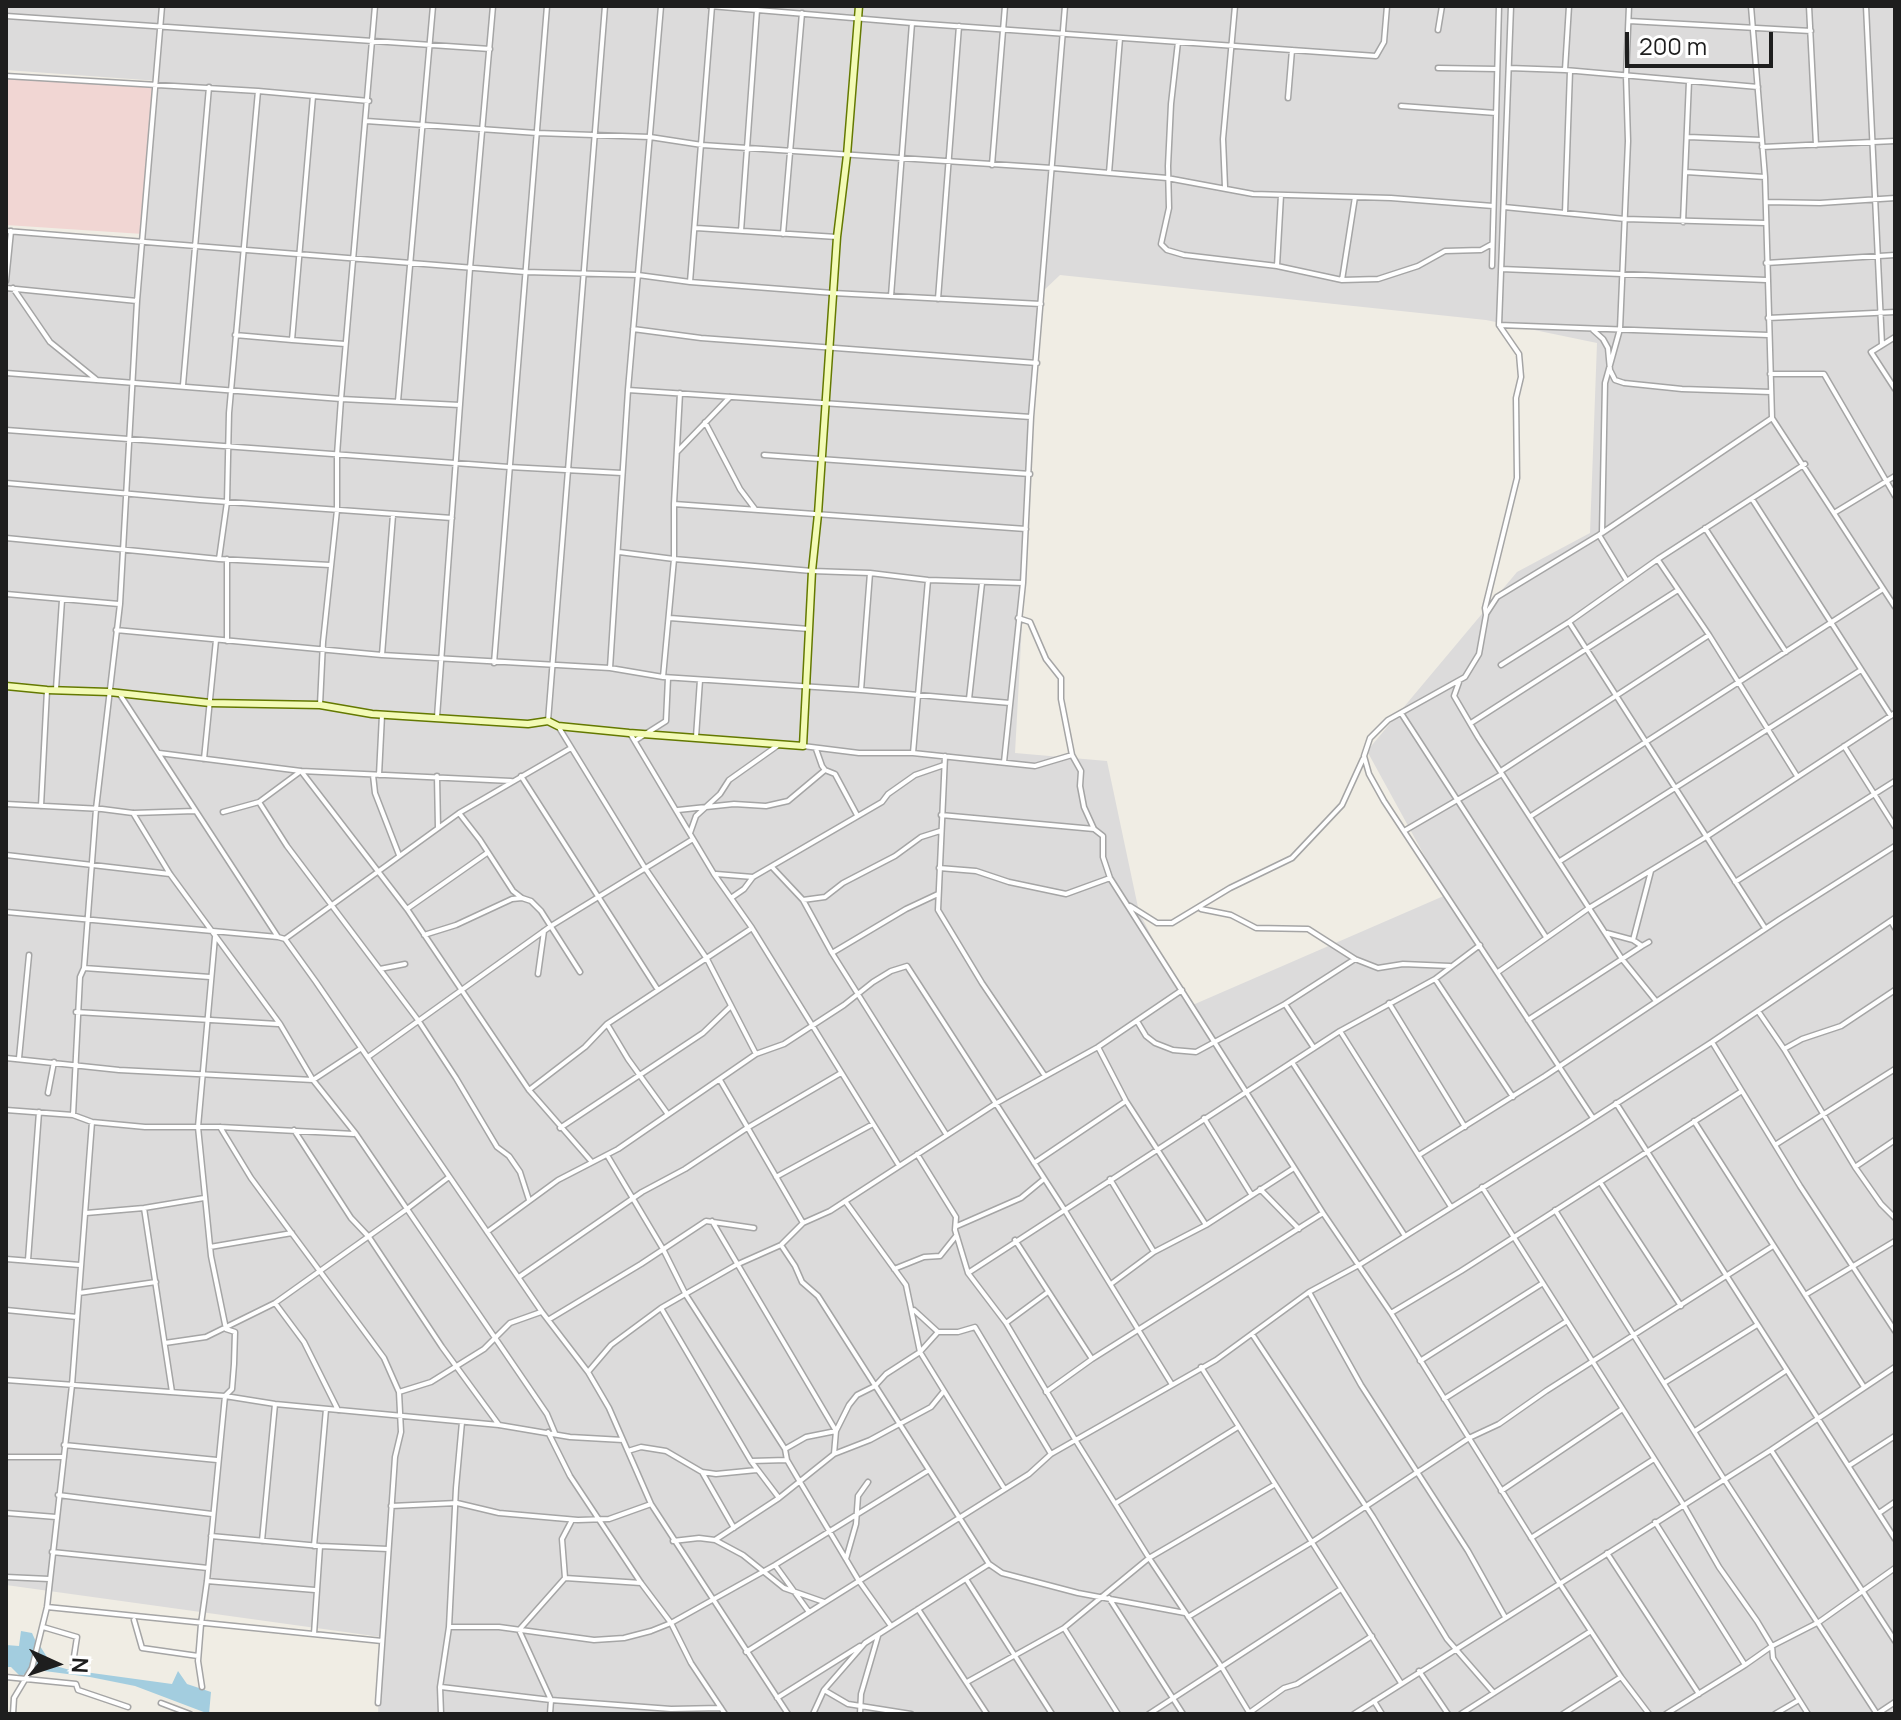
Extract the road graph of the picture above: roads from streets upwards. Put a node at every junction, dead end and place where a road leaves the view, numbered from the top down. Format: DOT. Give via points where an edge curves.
graph roads {
  1 [pos="162,6"];
  2 [pos="375,6"];
  3 [pos="433,6"];
  4 [pos="493,6"];
  5 [pos="547,6"];
  6 [pos="605,6"];
  7 [pos="661,6"];
  8 [pos="711,6"];
  9 [pos="859,6"];
  10 [pos="1005,6"];
  11 [pos="1065,6"];
  12 [pos="1235,6"];
  13 [pos="1387,6"];
  14 [pos="1442,6"];
  15 [pos="1499,6"];
  16 [pos="1511,6"];
  17 [pos="1569,6"];
  18 [pos="1629,6"];
  19 [pos="1751,6"];
  20 [pos="1809,6"];
  21 [pos="1866,6"];
  22 [pos="757,10"];
  23 [pos="802,13"];
  24 [pos="6,16"];
  25 [pos="858,17"];
  26 [pos="1628,21"];
  27 [pos="912,23"];
  28 [pos="161,26"];
  29 [pos="959,26"];
  30 [pos="1754,28"];
  31 [pos="1003,30"];
  32 [pos="1438,30"];
  33 [pos="1811,31"];
  34 [pos="1063,34"];
  35 [pos="1120,38"];
  36 [pos="373,40"];
  37 [pos="1178,42"];
  38 [pos="430,45"];
  39 [pos="1232,45"];
  40 [pos="490,49"];
  41 [pos="1292,50"];
  42 [pos="1438,68"];
  43 [pos="1509,68"];
  44 [pos="1497,69"];
  45 [pos="1567,71"];
  46 [pos="6,76"];
  47 [pos="1626,76"];
  48 [pos="1689,81"];
  49 [pos="156,86"];
  50 [pos="209,87"];
  51 [pos="1758,87"];
  52 [pos="258,91"];
  53 [pos="313,96"];
  54 [pos="1288,98"];
  55 [pos="369,101"];
  56 [pos="1401,106"];
  57 [pos="1496,113"];
  58 [pos="366,121"];
  59 [pos="423,125"];
  60 [pos="484,129"];
  61 [pos="537,133"];
  62 [pos="594,133"];
  63 [pos="650,137"];
  64 [pos="1688,137"];
  65 [pos="1762,140"];
  66 [pos="1895,141"];
  67 [pos="1872,142"];
  68 [pos="702,145"];
  69 [pos="1816,145"];
  70 [pos="1762,147"];
  71 [pos="747,148"];
  72 [pos="791,151"];
  73 [pos="847,155"];
  74 [pos="903,159"];
  75 [pos="948,163"];
  76 [pos="992,165"];
  77 [pos="1052,168"];
  78 [pos="1686,172"];
  79 [pos="1109,173"];
  80 [pos="1765,177"];
  81 [pos="1167,178"];
  82 [pos="1225,187"];
  83 [pos="1281,195"];
  84 [pos="1355,197"];
  85 [pos="1895,198"];
  86 [pos="1875,199"];
  87 [pos="1765,202"];
  88 [pos="1493,206"];
  89 [pos="1504,207"];
  90 [pos="1565,213"];
  91 [pos="1625,219"];
  92 [pos="1683,222"];
  93 [pos="1765,223"];
  94 [pos="695,228"];
  95 [pos="8,231"];
  96 [pos="741,231"];
  97 [pos="783,234"];
  98 [pos="837,237"];
  99 [pos="144,242"];
  100 [pos="1492,244"];
  101 [pos="195,246"];
  102 [pos="242,249"];
  103 [pos="299,253"];
  104 [pos="1895,255"];
  105 [pos="1877,256"];
  106 [pos="352,258"];
  107 [pos="410,263"];
  108 [pos="1766,263"];
  109 [pos="1277,266"];
  110 [pos="1492,266"];
  111 [pos="470,268"];
  112 [pos="1500,269"];
  113 [pos="525,272"];
  114 [pos="584,272"];
  115 [pos="1623,274"];
  116 [pos="638,275"];
  117 [pos="1342,280"];
  118 [pos="1766,280"];
  119 [pos="6,281"];
  120 [pos="690,282"];
  121 [pos="6,288"];
  122 [pos="13,288"];
  123 [pos="833,293"];
  124 [pos="891,296"];
  125 [pos="938,299"];
  126 [pos="137,301"];
  127 [pos="1041,304"];
  128 [pos="1895,312"];
  129 [pos="1880,313"];
  130 [pos="1768,318"];
  131 [pos="1499,325"];
  132 [pos="633,329"];
  133 [pos="1620,329"];
  134 [pos="1593,330"];
  135 [pos="235,335"];
  136 [pos="1768,335"];
  137 [pos="1895,337"];
  138 [pos="292,340"];
  139 [pos="345,344"];
  140 [pos="1882,345"];
  141 [pos="830,348"];
  142 [pos="1037,363"];
  143 [pos="1610,370"];
  144 [pos="6,373"];
  145 [pos="1770,374"];
  146 [pos="97,380"];
  147 [pos="133,382"];
  148 [pos="183,385"];
  149 [pos="1895,389"];
  150 [pos="628,390"];
  151 [pos="231,391"];
  152 [pos="1771,392"];
  153 [pos="680,393"];
  154 [pos="730,397"];
  155 [pos="341,399"];
  156 [pos="398,401"];
  157 [pos="825,403"];
  158 [pos="460,405"];
  159 [pos="1031,417"];
  160 [pos="1772,418"];
  161 [pos="705,422"];
  162 [pos="6,430"];
  163 [pos="129,439"];
  164 [pos="227,445"];
  165 [pos="677,452"];
  166 [pos="337,455"];
  167 [pos="764,455"];
  168 [pos="822,459"];
  169 [pos="456,463"];
  170 [pos="1805,464"];
  171 [pos="509,467"];
  172 [pos="568,470"];
  173 [pos="622,473"];
  174 [pos="1030,474"];
  175 [pos="1895,476"];
  176 [pos="1886,482"];
  177 [pos="6,483"];
  178 [pos="126,493"];
  179 [pos="1895,496"];
  180 [pos="1751,498"];
  181 [pos="227,502"];
  182 [pos="674,504"];
  183 [pos="337,510"];
  184 [pos="755,510"];
  185 [pos="1834,513"];
  186 [pos="818,514"];
  187 [pos="393,515"];
  188 [pos="452,518"];
  189 [pos="1705,528"];
  190 [pos="1026,529"];
  191 [pos="1600,534"];
  192 [pos="6,538"];
  193 [pos="123,549"];
  194 [pos="619,552"];
  195 [pos="219,559"];
  196 [pos="227,559"];
  197 [pos="674,559"];
  198 [pos="1658,559"];
  199 [pos="331,565"];
  200 [pos="812,571"];
  201 [pos="870,573"];
  202 [pos="928,580"];
  203 [pos="1627,581"];
  204 [pos="982,583"];
  205 [pos="1023,583"];
  206 [pos="1883,589"];
  207 [pos="1678,590"];
  208 [pos="6,594"];
  209 [pos="62,600"];
  210 [pos="120,604"];
  211 [pos="1895,607"];
  212 [pos="1486,615"];
  213 [pos="670,618"];
  214 [pos="1018,618"];
  215 [pos="1569,622"];
  216 [pos="1832,622"];
  217 [pos="809,629"];
  218 [pos="116,630"];
  219 [pos="1709,635"];
  220 [pos="216,640"];
  221 [pos="227,641"];
  222 [pos="323,650"];
  223 [pos="1586,650"];
  224 [pos="1786,652"];
  225 [pos="382,655"];
  226 [pos="442,660"];
  227 [pos="494,663"];
  228 [pos="552,664"];
  229 [pos="1501,665"];
  230 [pos="610,668"];
  231 [pos="1861,670"];
  232 [pos="666,678"];
  233 [pos="1460,679"];
  234 [pos="700,680"];
  235 [pos="1739,683"];
  236 [pos="6,686"];
  237 [pos="805,686"];
  238 [pos="47,690"];
  239 [pos="861,690"];
  240 [pos="56,691"];
  241 [pos="109,692"];
  242 [pos="119,693"];
  243 [pos="919,694"];
  244 [pos="1616,696"];
  245 [pos="969,699"];
  246 [pos="210,703"];
  247 [pos="1010,703"];
  248 [pos="320,705"];
  249 [pos="1401,713"];
  250 [pos="1893,714"];
  251 [pos="382,715"];
  252 [pos="437,718"];
  253 [pos="548,721"];
  254 [pos="1470,723"];
  255 [pos="558,726"];
  256 [pos="1768,728"];
  257 [pos="629,733"];
  258 [pos="646,734"];
  259 [pos="695,739"];
  260 [pos="636,740"];
  261 [pos="1645,742"];
  262 [pos="779,744"];
  263 [pos="803,746"];
  264 [pos="1844,746"];
  265 [pos="571,748"];
  266 [pos="816,749"];
  267 [pos="158,753"];
  268 [pos="913,753"];
  269 [pos="1072,755"];
  270 [pos="945,756"];
  271 [pos="1364,756"];
  272 [pos="204,759"];
  273 [pos="1004,762"];
  274 [pos="944,765"];
  275 [pos="825,770"];
  276 [pos="301,771"];
  277 [pos="1502,772"];
  278 [pos="376,775"];
  279 [pos="437,776"];
  280 [pos="521,776"];
  281 [pos="1797,776"];
  282 [pos="511,781"];
  283 [pos="1895,781"];
  284 [pos="1674,789"];
  285 [pos="1874,795"];
  286 [pos="1455,800"];
  287 [pos="259,802"];
  288 [pos="6,804"];
  289 [pos="41,806"];
  290 [pos="96,809"];
  291 [pos="704,809"];
  292 [pos="678,810"];
  293 [pos="197,811"];
  294 [pos="223,812"];
  295 [pos="133,813"];
  296 [pos="459,813"];
  297 [pos="857,815"];
  298 [pos="941,815"];
  299 [pos="1531,816"];
  300 [pos="1895,827"];
  301 [pos="438,828"];
  302 [pos="1094,829"];
  303 [pos="940,831"];
  304 [pos="1404,831"];
  305 [pos="690,833"];
  306 [pos="1706,837"];
  307 [pos="693,839"];
  308 [pos="1895,846"];
  309 [pos="488,852"];
  310 [pos="6,855"];
  311 [pos="399,855"];
  312 [pos="1560,861"];
  313 [pos="92,863"];
  314 [pos="772,867"];
  315 [pos="645,868"];
  316 [pos="939,868"];
  317 [pos="1652,869"];
  318 [pos="377,871"];
  319 [pos="170,874"];
  320 [pos="714,874"];
  321 [pos="753,877"];
  322 [pos="1110,878"];
  323 [pos="1735,882"];
  324 [pos="938,894"];
  325 [pos="522,898"];
  326 [pos="598,898"];
  327 [pos="731,898"];
  328 [pos="1123,898"];
  329 [pos="803,900"];
  330 [pos="332,906"];
  331 [pos="1200,908"];
  332 [pos="1589,908"];
  333 [pos="407,909"];
  334 [pos="6,912"];
  335 [pos="1893,919"];
  336 [pos="89,920"];
  337 [pos="551,926"];
  338 [pos="752,928"];
  339 [pos="1765,928"];
  340 [pos="1895,928"];
  341 [pos="212,931"];
  342 [pos="544,931"];
  343 [pos="1605,932"];
  344 [pos="424,935"];
  345 [pos="215,937"];
  346 [pos="278,937"];
  347 [pos="1546,937"];
  348 [pos="285,939"];
  349 [pos="1633,940"];
  350 [pos="1649,942"];
  351 [pos="1480,945"];
  352 [pos="1642,946"];
  353 [pos="832,953"];
  354 [pos="29,955"];
  355 [pos="707,959"];
  356 [pos="1355,959"];
  357 [pos="1622,959"];
  358 [pos="405,964"];
  359 [pos="1452,966"];
  360 [pos="84,968"];
  361 [pos="378,969"];
  362 [pos="580,972"];
  363 [pos="1498,972"];
  364 [pos="538,974"];
  365 [pos="211,977"];
  366 [pos="1435,979"];
  367 [pos="463,988"];
  368 [pos="658,990"];
  369 [pos="1182,990"];
  370 [pos="1895,990"];
  371 [pos="858,994"];
  372 [pos="1656,1001"];
  373 [pos="1389,1003"];
  374 [pos="1285,1004"];
  375 [pos="731,1006"];
  376 [pos="1758,1011"];
  377 [pos="76,1012"];
  378 [pos="206,1018"];
  379 [pos="418,1020"];
  380 [pos="1528,1020"];
  381 [pos="1137,1021"];
  382 [pos="280,1024"];
  383 [pos="607,1024"];
  384 [pos="811,1025"];
  385 [pos="1340,1031"];
  386 [pos="1712,1042"];
  387 [pos="1215,1043"];
  388 [pos="1098,1047"];
  389 [pos="1314,1048"];
  390 [pos="360,1049"];
  391 [pos="1784,1049"];
  392 [pos="756,1054"];
  393 [pos="368,1057"];
  394 [pos="6,1058"];
  395 [pos="19,1058"];
  396 [pos="54,1062"];
  397 [pos="1292,1062"];
  398 [pos="75,1066"];
  399 [pos="1558,1067"];
  400 [pos="1895,1069"];
  401 [pos="841,1073"];
  402 [pos="201,1074"];
  403 [pos="640,1076"];
  404 [pos="1045,1076"];
  405 [pos="313,1080"];
  406 [pos="720,1080"];
  407 [pos="529,1090"];
  408 [pos="1246,1091"];
  409 [pos="1742,1091"];
  410 [pos="48,1093"];
  411 [pos="1513,1097"];
  412 [pos="1126,1101"];
  413 [pos="1616,1103"];
  414 [pos="995,1104"];
  415 [pos="6,1110"];
  416 [pos="39,1112"];
  417 [pos="667,1113"];
  418 [pos="1822,1114"];
  419 [pos="73,1115"];
  420 [pos="1204,1118"];
  421 [pos="1593,1118"];
  422 [pos="1694,1121"];
  423 [pos="92,1122"];
  424 [pos="873,1124"];
  425 [pos="198,1127"];
  426 [pos="220,1127"];
  427 [pos="1465,1127"];
  428 [pos="560,1128"];
  429 [pos="747,1128"];
  430 [pos="294,1130"];
  431 [pos="356,1134"];
  432 [pos="946,1134"];
  433 [pos="1895,1140"];
  434 [pos="1775,1145"];
  435 [pos="1157,1150"];
  436 [pos="1646,1150"];
  437 [pos="917,1154"];
  438 [pos="607,1155"];
  439 [pos="1419,1155"];
  440 [pos="591,1161"];
  441 [pos="1034,1163"];
  442 [pos="898,1164"];
  443 [pos="1855,1167"];
  444 [pos="1294,1168"];
  445 [pos="449,1177"];
  446 [pos="776,1177"];
  447 [pos="1109,1178"];
  448 [pos="1044,1179"];
  449 [pos="1600,1182"];
  450 [pos="1482,1187"];
  451 [pos="1260,1189"];
  452 [pos="1251,1194"];
  453 [pos="204,1198"];
  454 [pos="634,1199"];
  455 [pos="529,1200"];
  456 [pos="845,1201"];
  457 [pos="1451,1207"];
  458 [pos="144,1208"];
  459 [pos="407,1209"];
  460 [pos="1064,1209"];
  461 [pos="1555,1210"];
  462 [pos="86,1213"];
  463 [pos="1323,1213"];
  464 [pos="1895,1218"];
  465 [pos="712,1221"];
  466 [pos="803,1223"];
  467 [pos="1206,1225"];
  468 [pos="957,1226"];
  469 [pos="754,1228"];
  470 [pos="1299,1229"];
  471 [pos="487,1232"];
  472 [pos="292,1233"];
  473 [pos="957,1236"];
  474 [pos="1405,1236"];
  475 [pos="1515,1236"];
  476 [pos="369,1237"];
  477 [pos="1015,1240"];
  478 [pos="1895,1241"];
  479 [pos="781,1245"];
  480 [pos="1773,1246"];
  481 [pos="210,1247"];
  482 [pos="663,1249"];
  483 [pos="1154,1252"];
  484 [pos="6,1259"];
  485 [pos="28,1260"];
  486 [pos="80,1265"];
  487 [pos="736,1265"];
  488 [pos="1359,1265"];
  489 [pos="1853,1268"];
  490 [pos="894,1269"];
  491 [pos="320,1271"];
  492 [pos="968,1273"];
  493 [pos="519,1277"];
  494 [pos="1727,1277"];
  495 [pos="156,1282"];
  496 [pos="1544,1283"];
  497 [pos="1111,1284"];
  498 [pos="1048,1292"];
  499 [pos="1309,1292"];
  500 [pos="79,1293"];
  501 [pos="686,1295"];
  502 [pos="1804,1296"];
  503 [pos="275,1303"];
  504 [pos="1681,1306"];
  505 [pos="661,1308"];
  506 [pos="912,1309"];
  507 [pos="6,1310"];
  508 [pos="542,1312"];
  509 [pos="1391,1313"];
  510 [pos="77,1317"];
  511 [pos="548,1320"];
  512 [pos="1567,1321"];
  513 [pos="1006,1323"];
  514 [pos="1757,1325"];
  515 [pos="226,1329"];
  516 [pos="1138,1331"];
  517 [pos="1895,1331"];
  518 [pos="938,1332"];
  519 [pos="1252,1334"];
  520 [pos="1635,1336"];
  521 [pos="496,1339"];
  522 [pos="165,1343"];
  523 [pos="920,1352"];
  524 [pos="1092,1359"];
  525 [pos="1420,1361"];
  526 [pos="1593,1362"];
  527 [pos="457,1366"];
  528 [pos="1201,1367"];
  529 [pos="1895,1367"];
  530 [pos="1787,1370"];
  531 [pos="588,1372"];
  532 [pos="6,1380"];
  533 [pos="1171,1383"];
  534 [pos="1664,1383"];
  535 [pos="72,1385"];
  536 [pos="875,1386"];
  537 [pos="1864,1387"];
  538 [pos="944,1391"];
  539 [pos="172,1392"];
  540 [pos="399,1392"];
  541 [pos="1046,1392"];
  542 [pos="225,1396"];
  543 [pos="1444,1399"];
  544 [pos="275,1404"];
  545 [pos="326,1409"];
  546 [pos="338,1410"];
  547 [pos="1621,1410"];
  548 [pos="400,1415"];
  549 [pos="1816,1417"];
  550 [pos="462,1422"];
  551 [pos="499,1425"];
  552 [pos="898,1425"];
  553 [pos="1238,1427"];
  554 [pos="836,1431"];
  555 [pos="1695,1431"];
  556 [pos="548,1432"];
  557 [pos="555,1433"];
  558 [pos="1895,1436"];
  559 [pos="1469,1438"];
  560 [pos="623,1440"];
  561 [pos="1076,1441"];
  562 [pos="64,1445"];
  563 [pos="785,1449"];
  564 [pos="1771,1450"];
  565 [pos="628,1451"];
  566 [pos="834,1454"];
  567 [pos="1051,1454"];
  568 [pos="6,1457"];
  569 [pos="64,1457"];
  570 [pos="1654,1459"];
  571 [pos="218,1460"];
  572 [pos="787,1460"];
  573 [pos="751,1461"];
  574 [pos="1849,1466"];
  575 [pos="757,1470"];
  576 [pos="930,1470"];
  577 [pos="702,1472"];
  578 [pos="1418,1474"];
  579 [pos="1724,1479"];
  580 [pos="800,1482"];
  581 [pos="868,1482"];
  582 [pos="1274,1485"];
  583 [pos="1004,1488"];
  584 [pos="1501,1491"];
  585 [pos="58,1495"];
  586 [pos="779,1498"];
  587 [pos="1895,1502"];
  588 [pos="457,1503"];
  589 [pos="1116,1503"];
  590 [pos="651,1504"];
  591 [pos="1683,1504"];
  592 [pos="391,1506"];
  593 [pos="1365,1506"];
  594 [pos="6,1513"];
  595 [pos="1879,1513"];
  596 [pos="212,1514"];
  597 [pos="857,1515"];
  598 [pos="56,1517"];
  599 [pos="960,1517"];
  600 [pos="598,1519"];
  601 [pos="572,1520"];
  602 [pos="1655,1522"];
  603 [pos="734,1528"];
  604 [pos="830,1532"];
  605 [pos="211,1536"];
  606 [pos="1531,1538"];
  607 [pos="1895,1539"];
  608 [pos="715,1540"];
  609 [pos="262,1541"];
  610 [pos="673,1541"];
  611 [pos="1312,1542"];
  612 [pos="317,1546"];
  613 [pos="388,1549"];
  614 [pos="52,1552"];
  615 [pos="1607,1553"];
  616 [pos="1149,1558"];
  617 [pos="846,1559"];
  618 [pos="989,1564"];
  619 [pos="775,1565"];
  620 [pos="208,1568"];
  621 [pos="1895,1568"];
  622 [pos="761,1573"];
  623 [pos="6,1577"];
  624 [pos="565,1578"];
  625 [pos="49,1579"];
  626 [pos="966,1579"];
  627 [pos="207,1581"];
  628 [pos="859,1581"];
  629 [pos="641,1583"];
  630 [pos="1560,1584"];
  631 [pos="1342,1589"];
  632 [pos="315,1590"];
  633 [pos="1861,1590"];
  634 [pos="794,1592"];
  635 [pos="1104,1595"];
  636 [pos="712,1601"];
  637 [pos="824,1602"];
  638 [pos="47,1607"];
  639 [pos="918,1609"];
  640 [pos="809,1612"];
  641 [pos="1186,1615"];
  642 [pos="1505,1617"];
  643 [pos="134,1620"];
  644 [pos="1819,1622"];
  645 [pos="671,1623"];
  646 [pos="201,1624"];
  647 [pos="891,1626"];
  648 [pos="43,1627"];
  649 [pos="449,1627"];
  650 [pos="1064,1628"];
  651 [pos="519,1630"];
  652 [pos="1591,1631"];
  653 [pos="314,1634"];
  654 [pos="879,1634"];
  655 [pos="1372,1636"];
  656 [pos="382,1641"];
  657 [pos="1895,1641"];
  658 [pos="865,1643"];
  659 [pos="1772,1646"];
  660 [pos="1457,1648"];
  661 [pos="746,1652"];
  662 [pos="198,1656"];
  663 [pos="1014,1656"];
  664 [pos="73,1663"];
  665 [pos="1745,1665"];
  666 [pos="1221,1666"];
  667 [pos="1419,1671"];
  668 [pos="6,1677"];
  669 [pos="1621,1677"];
  670 [pos="24,1680"];
  671 [pos="967,1682"];
  672 [pos="1401,1683"];
  673 [pos="202,1687"];
  674 [pos="440,1687"];
  675 [pos="824,1690"];
  676 [pos="1494,1693"];
  677 [pos="1699,1694"];
  678 [pos="777,1698"];
  679 [pos="1173,1698"];
  680 [pos="551,1700"];
  681 [pos="1799,1700"];
  682 [pos="1374,1701"];
  683 [pos="1895,1702"];
  684 [pos="161,1703"];
  685 [pos="378,1703"];
  686 [pos="128,1707"];
  687 [pos="860,1707"];
  688 [pos="721,1708"];
  689 [pos="671,1712"];
  690 [pos="13,1714"];
  691 [pos="190,1714"];
  692 [pos="441,1714"];
  693 [pos="550,1714"];
  694 [pos="725,1714"];
  695 [pos="788,1714"];
  696 [pos="813,1714"];
  697 [pos="860,1714"];
  698 [pos="911,1714"];
  699 [pos="987,1714"];
  700 [pos="1052,1714"];
  701 [pos="1118,1714"];
  702 [pos="1149,1714"];
  703 [pos="1183,1714"];
  704 [pos="1250,1714"];
  705 [pos="1354,1714"];
  706 [pos="1382,1714"];
  707 [pos="1448,1714"];
  708 [pos="1461,1714"];
  709 [pos="1563,1714"];
  710 [pos="1649,1714"];
  711 [pos="1666,1714"];
  712 [pos="1775,1714"];
  713 [pos="1808,1714"];
  714 [pos="1876,1714"];
  1 -- 28 [label="street"];
  2 -- 36 [label="street"];
  3 -- 38 [label="street"];
  4 -- 40 [label="street"];
  5 -- 61 [label="street"];
  6 -- 62 [label="street"];
  7 -- 63 [label="street"];
  8 -- 22 [label="street"];
  8 -- 68 [label="street"];
  9 -- 25 [label="street"];
  10 -- 31 [label="street"];
  11 -- 34 [label="street"];
  12 -- 39 [label="street"];
  13 -- 41 [label="street" via="1384,42 1376,56"];
  14 -- 32 [label="street"];
  15 -- 44 [label="street"];
  16 -- 43 [label="street"];
  17 -- 45 [label="street"];
  18 -- 26 [label="street"];
  19 -- 30 [label="street"];
  20 -- 33 [label="street"];
  21 -- 67 [label="street"];
  22 -- 23 [label="street"];
  22 -- 71 [label="street"];
  23 -- 25 [label="street"];
  23 -- 72 [label="street"];
  24 -- 28 [label="street"];
  25 -- 27 [label="street"];
  25 -- 73 [label="street"];
  26 -- 30 [label="street"];
  26 -- 47 [label="street"];
  27 -- 29 [label="street"];
  27 -- 74 [label="street"];
  28 -- 36 [label="street"];
  28 -- 49 [label="street"];
  29 -- 31 [label="street"];
  29 -- 75 [label="street"];
  30 -- 33 [label="street"];
  30 -- 51 [label="street"];
  31 -- 34 [label="street"];
  31 -- 76 [label="street"];
  33 -- 69 [label="street"];
  34 -- 35 [label="street"];
  34 -- 77 [label="street"];
  35 -- 37 [label="street"];
  35 -- 79 [label="street"];
  36 -- 38 [label="street"];
  36 -- 55 [label="street"];
  37 -- 39 [label="street"];
  37 -- 81 [label="street"];
  38 -- 40 [label="street"];
  38 -- 59 [label="street"];
  39 -- 41 [label="street"];
  39 -- 82 [label="street" via="1223,139"];
  40 -- 60 [label="street"];
  41 -- 54 [label="street"];
  42 -- 44 [label="street"];
  43 -- 45 [label="street"];
  43 -- 89 [label="street"];
  44 -- 57 [label="street"];
  45 -- 47 [label="street"];
  45 -- 90 [label="street"];
  46 -- 49 [label="street"];
  47 -- 48 [label="street"];
  47 -- 91 [label="street"];
  48 -- 51 [label="street"];
  48 -- 64 [label="street"];
  49 -- 50 [label="street"];
  49 -- 99 [label="street"];
  50 -- 52 [label="street"];
  50 -- 101 [label="street"];
  51 -- 65 [label="street"];
  52 -- 53 [label="street"];
  52 -- 102 [label="street"];
  53 -- 55 [label="street"];
  53 -- 103 [label="street"];
  55 -- 58 [label="street"];
  56 -- 57 [label="street"];
  57 -- 88 [label="street"];
  58 -- 59 [label="street"];
  58 -- 106 [label="street"];
  59 -- 60 [label="street"];
  59 -- 107 [label="street"];
  60 -- 61 [label="street"];
  60 -- 111 [label="street"];
  61 -- 62 [label="street"];
  61 -- 113 [label="street"];
  62 -- 63 [label="street"];
  62 -- 114 [label="street"];
  63 -- 68 [label="street"];
  63 -- 116 [label="street"];
  64 -- 65 [label="street"];
  64 -- 78 [label="street"];
  65 -- 70 [label="street"];
  66 -- 67 [label="street"];
  67 -- 69 [label="street"];
  67 -- 86 [label="street"];
  68 -- 71 [label="street"];
  68 -- 94 [label="street"];
  69 -- 70 [label="street"];
  70 -- 80 [label="street"];
  71 -- 72 [label="street"];
  71 -- 96 [label="street"];
  72 -- 73 [label="street"];
  72 -- 97 [label="street"];
  73 -- 74 [label="street"];
  73 -- 98 [label="street"];
  74 -- 75 [label="street"];
  74 -- 124 [label="street"];
  75 -- 76 [label="street"];
  75 -- 125 [label="street"];
  76 -- 77 [label="street"];
  77 -- 79 [label="street"];
  77 -- 127 [label="street"];
  78 -- 80 [label="street"];
  78 -- 92 [label="street"];
  79 -- 81 [label="street"];
  80 -- 87 [label="street"];
  81 -- 82 [label="street"];
  81 -- 109 [label="street" via="1169,208 1161,244 1167,250"];
  82 -- 83 [label="street"];
  83 -- 84 [label="street"];
  83 -- 109 [label="street"];
  84 -- 88 [label="street"];
  84 -- 117 [label="street"];
  85 -- 86 [label="street"];
  86 -- 87 [label="street"];
  86 -- 105 [label="street"];
  87 -- 93 [label="street"];
  88 -- 100 [label="street"];
  89 -- 90 [label="street"];
  89 -- 112 [label="street"];
  90 -- 91 [label="street"];
  91 -- 92 [label="street"];
  91 -- 115 [label="street"];
  92 -- 93 [label="street"];
  93 -- 108 [label="street"];
  94 -- 96 [label="street"];
  94 -- 120 [label="street"];
  95 -- 99 [label="street"];
  95 -- 119 [label="street"];
  96 -- 97 [label="street"];
  97 -- 98 [label="street"];
  98 -- 123 [label="street"];
  99 -- 101 [label="street"];
  99 -- 126 [label="street"];
  100 -- 110 [label="street"];
  100 -- 117 [label="street" via="1481,250 1445,251 1378,279"];
  101 -- 102 [label="street"];
  101 -- 148 [label="street"];
  102 -- 103 [label="street"];
  102 -- 135 [label="street"];
  103 -- 106 [label="street"];
  103 -- 138 [label="street"];
  104 -- 105 [label="street"];
  105 -- 108 [label="street"];
  105 -- 129 [label="street"];
  106 -- 107 [label="street"];
  106 -- 139 [label="street"];
  107 -- 111 [label="street"];
  107 -- 156 [label="street"];
  108 -- 118 [label="street"];
  109 -- 117 [label="street"];
  111 -- 113 [label="street"];
  111 -- 158 [label="street"];
  112 -- 115 [label="street"];
  112 -- 131 [label="street"];
  113 -- 114 [label="street"];
  113 -- 171 [label="street"];
  114 -- 116 [label="street"];
  114 -- 172 [label="street"];
  115 -- 118 [label="street"];
  115 -- 133 [label="street"];
  116 -- 120 [label="street"];
  116 -- 132 [label="street"];
  118 -- 130 [label="street"];
  120 -- 123 [label="street"];
  121 -- 122 [label="street"];
  122 -- 126 [label="street"];
  122 -- 146 [label="street" via="50,342"];
  123 -- 124 [label="street"];
  123 -- 141 [label="street"];
  124 -- 125 [label="street"];
  125 -- 127 [label="street"];
  126 -- 147 [label="street"];
  127 -- 142 [label="street"];
  128 -- 129 [label="street"];
  129 -- 130 [label="street"];
  129 -- 140 [label="street"];
  130 -- 136 [label="street"];
  131 -- 134 [label="street"];
  131 -- 212 [label="street" via="1519,354 1517,478"];
  132 -- 141 [label="street"];
  132 -- 150 [label="street"];
  133 -- 134 [label="street"];
  133 -- 136 [label="street"];
  133 -- 143 [label="street"];
  134 -- 143 [label="street" via="1608,348"];
  135 -- 138 [label="street"];
  135 -- 151 [label="street"];
  136 -- 145 [label="street"];
  137 -- 140 [label="street"];
  138 -- 139 [label="street"];
  139 -- 155 [label="street"];
  140 -- 149 [label="street" via="1871,352"];
  141 -- 142 [label="street"];
  141 -- 157 [label="street"];
  142 -- 159 [label="street"];
  143 -- 152 [label="street" via="1624,383"];
  143 -- 191 [label="street" via="1605,383"];
  144 -- 146 [label="street"];
  145 -- 152 [label="street"];
  145 -- 176 [label="street" via="1824,374"];
  146 -- 147 [label="street"];
  147 -- 148 [label="street"];
  147 -- 163 [label="street"];
  148 -- 151 [label="street"];
  150 -- 153 [label="street"];
  150 -- 173 [label="street"];
  151 -- 155 [label="street"];
  151 -- 164 [label="street"];
  152 -- 160 [label="street"];
  153 -- 154 [label="street"];
  153 -- 165 [label="street"];
  154 -- 157 [label="street"];
  154 -- 161 [label="street"];
  155 -- 156 [label="street"];
  155 -- 166 [label="street"];
  156 -- 158 [label="street"];
  157 -- 159 [label="street"];
  157 -- 168 [label="street"];
  158 -- 169 [label="street"];
  159 -- 174 [label="street"];
  160 -- 170 [label="street"];
  160 -- 191 [label="street"];
  161 -- 165 [label="street"];
  161 -- 184 [label="street"];
  162 -- 163 [label="street"];
  163 -- 164 [label="street"];
  163 -- 178 [label="street"];
  164 -- 166 [label="street"];
  164 -- 181 [label="street"];
  165 -- 182 [label="street"];
  166 -- 169 [label="street"];
  166 -- 183 [label="street"];
  167 -- 168 [label="street"];
  168 -- 174 [label="street"];
  168 -- 186 [label="street"];
  169 -- 171 [label="street"];
  169 -- 188 [label="street"];
  170 -- 180 [label="street"];
  170 -- 185 [label="street"];
  171 -- 172 [label="street"];
  171 -- 227 [label="street"];
  172 -- 173 [label="street"];
  172 -- 228 [label="street"];
  173 -- 194 [label="street"];
  174 -- 190 [label="street"];
  175 -- 176 [label="street"];
  176 -- 179 [label="street"];
  176 -- 185 [label="street"];
  177 -- 178 [label="street"];
  178 -- 181 [label="street"];
  178 -- 193 [label="street"];
  180 -- 189 [label="street"];
  180 -- 216 [label="street"];
  181 -- 183 [label="street"];
  181 -- 195 [label="street"];
  182 -- 184 [label="street"];
  182 -- 197 [label="street"];
  183 -- 187 [label="street"];
  183 -- 199 [label="street"];
  184 -- 186 [label="street"];
  185 -- 206 [label="street"];
  186 -- 190 [label="street"];
  186 -- 200 [label="street"];
  187 -- 188 [label="street"];
  187 -- 225 [label="street"];
  188 -- 226 [label="street"];
  189 -- 198 [label="street"];
  189 -- 224 [label="street"];
  190 -- 205 [label="street"];
  191 -- 203 [label="street"];
  191 -- 212 [label="street" via="1497,597"];
  192 -- 193 [label="street"];
  193 -- 195 [label="street"];
  193 -- 210 [label="street"];
  194 -- 197 [label="street"];
  194 -- 230 [label="street"];
  195 -- 196 [label="street"];
  196 -- 199 [label="street"];
  196 -- 221 [label="street"];
  197 -- 200 [label="street"];
  197 -- 213 [label="street"];
  198 -- 203 [label="street"];
  198 -- 207 [label="street"];
  199 -- 222 [label="street"];
  200 -- 201 [label="street"];
  200 -- 217 [label="street"];
  201 -- 202 [label="street"];
  201 -- 239 [label="street"];
  202 -- 204 [label="street"];
  202 -- 243 [label="street"];
  203 -- 215 [label="street"];
  204 -- 205 [label="street"];
  204 -- 245 [label="street"];
  205 -- 214 [label="street"];
  206 -- 211 [label="street"];
  206 -- 216 [label="street"];
  207 -- 219 [label="street"];
  207 -- 223 [label="street"];
  208 -- 209 [label="street"];
  209 -- 210 [label="street"];
  209 -- 240 [label="street"];
  210 -- 218 [label="street"];
  212 -- 233 [label="street" via="1479,654"];
  213 -- 217 [label="street"];
  213 -- 232 [label="street"];
  214 -- 247 [label="street"];
  214 -- 269 [label="street" via="1030,622 1061,678"];
  215 -- 223 [label="street"];
  215 -- 229 [label="street"];
  216 -- 224 [label="street"];
  216 -- 231 [label="street"];
  217 -- 237 [label="street"];
  218 -- 220 [label="street"];
  218 -- 241 [label="street"];
  219 -- 235 [label="street"];
  219 -- 244 [label="street"];
  220 -- 221 [label="street"];
  220 -- 246 [label="street"];
  221 -- 222 [label="street"];
  222 -- 225 [label="street"];
  222 -- 248 [label="street"];
  223 -- 244 [label="street"];
  223 -- 254 [label="street"];
  224 -- 235 [label="street"];
  225 -- 226 [label="street"];
  226 -- 227 [label="street"];
  226 -- 252 [label="street"];
  227 -- 228 [label="street"];
  228 -- 230 [label="street"];
  228 -- 253 [label="street"];
  230 -- 232 [label="street"];
  231 -- 250 [label="street"];
  231 -- 256 [label="street"];
  232 -- 234 [label="street"];
  232 -- 258 [label="street" via="666,721"];
  233 -- 249 [label="street"];
  233 -- 254 [label="street" via="1454,696"];
  234 -- 237 [label="street"];
  234 -- 259 [label="street"];
  235 -- 256 [label="street"];
  235 -- 261 [label="street"];
  236 -- 238 [label="street"];
  237 -- 239 [label="street"];
  237 -- 263 [label="street"];
  238 -- 240 [label="street"];
  238 -- 289 [label="street"];
  239 -- 243 [label="street"];
  240 -- 241 [label="street"];
  241 -- 242 [label="street"];
  241 -- 290 [label="street"];
  242 -- 246 [label="street"];
  242 -- 267 [label="street"];
  243 -- 245 [label="street"];
  243 -- 268 [label="street"];
  244 -- 261 [label="street"];
  244 -- 277 [label="street"];
  245 -- 247 [label="street"];
  246 -- 248 [label="street"];
  246 -- 272 [label="street"];
  247 -- 273 [label="street"];
  248 -- 251 [label="street"];
  249 -- 271 [label="street" via="1370,738"];
  249 -- 286 [label="street"];
  250 -- 264 [label="street"];
  251 -- 252 [label="street"];
  251 -- 278 [label="street"];
  252 -- 253 [label="street"];
  253 -- 255 [label="street"];
  254 -- 277 [label="street"];
  255 -- 257 [label="street"];
  255 -- 265 [label="street"];
  256 -- 281 [label="street"];
  256 -- 284 [label="street"];
  257 -- 258 [label="street"];
  257 -- 260 [label="street"];
  258 -- 259 [label="street"];
  258 -- 260 [label="street"];
  259 -- 262 [label="street"];
  260 -- 292 [label="street"];
  261 -- 284 [label="street"];
  261 -- 299 [label="street"];
  262 -- 263 [label="street"];
  262 -- 291 [label="street" via="729,780"];
  263 -- 266 [label="street"];
  264 -- 281 [label="street"];
  264 -- 285 [label="street"];
  265 -- 280 [label="street"];
  265 -- 315 [label="street"];
  266 -- 268 [label="street"];
  266 -- 275 [label="street"];
  267 -- 272 [label="street"];
  267 -- 293 [label="street"];
  268 -- 270 [label="street"];
  269 -- 273 [label="street" via="1035,766"];
  269 -- 302 [label="street" via="1081,771 1084,807"];
  270 -- 273 [label="street"];
  270 -- 274 [label="street"];
  271 -- 304 [label="street" via="1369,774"];
  271 -- 331 [label="street" via="1342,805 1303,848"];
  272 -- 276 [label="street"];
  274 -- 297 [label="street" via="915,775"];
  274 -- 298 [label="street"];
  275 -- 291 [label="street" via="788,801"];
  275 -- 297 [label="street" via="835,774"];
  276 -- 278 [label="street"];
  276 -- 287 [label="street"];
  276 -- 318 [label="street"];
  277 -- 286 [label="street"];
  277 -- 299 [label="street"];
  278 -- 279 [label="street"];
  278 -- 311 [label="street" via="375,793"];
  279 -- 282 [label="street"];
  279 -- 301 [label="street"];
  280 -- 282 [label="street"];
  280 -- 326 [label="street"];
  281 -- 306 [label="street"];
  282 -- 296 [label="street"];
  283 -- 285 [label="street"];
  284 -- 306 [label="street"];
  284 -- 312 [label="street"];
  285 -- 300 [label="street"];
  285 -- 323 [label="street"];
  286 -- 304 [label="street"];
  286 -- 347 [label="street"];
  287 -- 294 [label="street"];
  287 -- 330 [label="street"];
  288 -- 289 [label="street"];
  289 -- 290 [label="street"];
  290 -- 295 [label="street"];
  290 -- 313 [label="street"];
  291 -- 292 [label="street"];
  291 -- 305 [label="street"];
  292 -- 305 [label="street"];
  293 -- 295 [label="street"];
  293 -- 346 [label="street"];
  295 -- 319 [label="street"];
  296 -- 301 [label="street"];
  296 -- 309 [label="street"];
  297 -- 314 [label="street"];
  298 -- 302 [label="street"];
  298 -- 303 [label="street"];
  299 -- 312 [label="street"];
  301 -- 311 [label="street"];
  302 -- 322 [label="street" via="1103,836"];
  303 -- 316 [label="street"];
  303 -- 329 [label="street" via="921,837 825,897"];
  304 -- 351 [label="street"];
  305 -- 307 [label="street"];
  306 -- 317 [label="street"];
  306 -- 323 [label="street"];
  307 -- 315 [label="street"];
  307 -- 320 [label="street"];
  308 -- 339 [label="street"];
  309 -- 325 [label="street"];
  309 -- 333 [label="street"];
  310 -- 313 [label="street"];
  311 -- 318 [label="street"];
  312 -- 332 [label="street"];
  313 -- 319 [label="street"];
  313 -- 336 [label="street"];
  314 -- 321 [label="street"];
  314 -- 329 [label="street"];
  315 -- 326 [label="street"];
  315 -- 355 [label="street"];
  316 -- 322 [label="street" via="976,871 1066,894"];
  316 -- 324 [label="street"];
  317 -- 332 [label="street"];
  317 -- 349 [label="street"];
  318 -- 330 [label="street"];
  318 -- 333 [label="street"];
  319 -- 341 [label="street"];
  320 -- 321 [label="street"];
  320 -- 327 [label="street"];
  321 -- 327 [label="street"];
  322 -- 328 [label="street"];
  323 -- 339 [label="street"];
  324 -- 353 [label="street"];
  324 -- 404 [label="street" via="938,910"];
  325 -- 337 [label="street" via="531,901"];
  325 -- 344 [label="street"];
  326 -- 337 [label="street"];
  326 -- 368 [label="street"];
  327 -- 338 [label="street"];
  328 -- 331 [label="street" via="1157,923 1172,923"];
  328 -- 369 [label="street"];
  329 -- 353 [label="street"];
  330 -- 348 [label="street"];
  330 -- 361 [label="street"];
  331 -- 356 [label="street" via="1256,928 1308,929"];
  332 -- 343 [label="street"];
  332 -- 347 [label="street"];
  333 -- 344 [label="street"];
  334 -- 336 [label="street"];
  335 -- 340 [label="street"];
  335 -- 376 [label="street"];
  336 -- 341 [label="street"];
  336 -- 360 [label="street"];
  337 -- 342 [label="street"];
  337 -- 362 [label="street"];
  338 -- 355 [label="street"];
  338 -- 384 [label="street"];
  339 -- 372 [label="street"];
  341 -- 345 [label="street"];
  341 -- 346 [label="street"];
  342 -- 364 [label="street"];
  342 -- 367 [label="street"];
  343 -- 349 [label="street"];
  343 -- 357 [label="street"];
  344 -- 367 [label="street"];
  345 -- 365 [label="street"];
  345 -- 382 [label="street"];
  346 -- 348 [label="street"];
  347 -- 363 [label="street"];
  348 -- 390 [label="street"];
  349 -- 352 [label="street"];
  350 -- 352 [label="street"];
  351 -- 359 [label="street"];
  351 -- 363 [label="street"];
  352 -- 357 [label="street"];
  353 -- 371 [label="street"];
  354 -- 395 [label="street"];
  355 -- 368 [label="street"];
  355 -- 375 [label="street"];
  356 -- 359 [label="street" via="1378,968"];
  356 -- 374 [label="street"];
  357 -- 372 [label="street"];
  357 -- 380 [label="street"];
  358 -- 361 [label="street"];
  359 -- 366 [label="street"];
  360 -- 365 [label="street"];
  360 -- 377 [label="street"];
  361 -- 379 [label="street"];
  363 -- 380 [label="street"];
  365 -- 378 [label="street"];
  366 -- 373 [label="street"];
  366 -- 411 [label="street"];
  367 -- 379 [label="street"];
  367 -- 407 [label="street"];
  368 -- 383 [label="street"];
  369 -- 381 [label="street"];
  369 -- 387 [label="street"];
  370 -- 391 [label="street" via="1841,1026"];
  371 -- 384 [label="street"];
  371 -- 414 [label="street" via="907,966"];
  371 -- 432 [label="street"];
  372 -- 399 [label="street"];
  373 -- 385 [label="street"];
  373 -- 427 [label="street"];
  374 -- 387 [label="street"];
  374 -- 389 [label="street"];
  375 -- 392 [label="street"];
  375 -- 403 [label="street" via="703,1033"];
  376 -- 386 [label="street"];
  376 -- 391 [label="street"];
  377 -- 378 [label="street"];
  377 -- 398 [label="street"];
  378 -- 382 [label="street"];
  378 -- 402 [label="street"];
  379 -- 393 [label="street"];
  379 -- 455 [label="street" via="497,1147 520,1172"];
  380 -- 399 [label="street"];
  381 -- 387 [label="street" via="1146,1036 1173,1050 1196,1052"];
  381 -- 388 [label="street"];
  382 -- 405 [label="street"];
  383 -- 403 [label="street"];
  383 -- 407 [label="street"];
  384 -- 392 [label="street" via="784,1044"];
  384 -- 401 [label="street"];
  385 -- 389 [label="street"];
  385 -- 439 [label="street"];
  386 -- 409 [label="street"];
  386 -- 413 [label="street"];
  387 -- 408 [label="street"];
  388 -- 404 [label="street"];
  388 -- 412 [label="street"];
  389 -- 397 [label="street"];
  390 -- 393 [label="street"];
  390 -- 405 [label="street"];
  391 -- 418 [label="street"];
  392 -- 406 [label="street"];
  393 -- 445 [label="street"];
  394 -- 395 [label="street"];
  395 -- 396 [label="street"];
  396 -- 398 [label="street"];
  396 -- 410 [label="street"];
  397 -- 408 [label="street"];
  397 -- 474 [label="street"];
  398 -- 402 [label="street"];
  398 -- 419 [label="street"];
  399 -- 411 [label="street"];
  399 -- 421 [label="street"];
  400 -- 418 [label="street"];
  401 -- 424 [label="street"];
  401 -- 429 [label="street"];
  402 -- 405 [label="street"];
  402 -- 425 [label="street"];
  403 -- 417 [label="street"];
  403 -- 428 [label="street"];
  404 -- 414 [label="street"];
  405 -- 431 [label="street"];
  406 -- 417 [label="street"];
  406 -- 429 [label="street"];
  407 -- 428 [label="street"];
  408 -- 420 [label="street"];
  408 -- 444 [label="street"];
  409 -- 422 [label="street"];
  409 -- 434 [label="street"];
  411 -- 427 [label="street"];
  412 -- 435 [label="street"];
  412 -- 441 [label="street"];
  413 -- 421 [label="street"];
  413 -- 436 [label="street"];
  414 -- 432 [label="street"];
  414 -- 441 [label="street"];
  415 -- 416 [label="street"];
  416 -- 419 [label="street"];
  416 -- 485 [label="street"];
  417 -- 438 [label="street"];
  418 -- 434 [label="street"];
  418 -- 443 [label="street"];
  419 -- 423 [label="street"];
  420 -- 435 [label="street"];
  420 -- 452 [label="street"];
  421 -- 450 [label="street"];
  422 -- 436 [label="street"];
  422 -- 480 [label="street"];
  423 -- 425 [label="street"];
  423 -- 462 [label="street"];
  424 -- 442 [label="street"];
  424 -- 446 [label="street"];
  425 -- 426 [label="street"];
  425 -- 453 [label="street"];
  426 -- 430 [label="street"];
  426 -- 472 [label="street"];
  427 -- 439 [label="street"];
  428 -- 440 [label="street"];
  429 -- 446 [label="street"];
  429 -- 454 [label="street"];
  430 -- 431 [label="street"];
  430 -- 476 [label="street"];
  431 -- 459 [label="street"];
  432 -- 437 [label="street"];
  433 -- 443 [label="street"];
  434 -- 489 [label="street"];
  435 -- 447 [label="street"];
  435 -- 467 [label="street"];
  436 -- 449 [label="street"];
  436 -- 494 [label="street"];
  437 -- 442 [label="street"];
  437 -- 468 [label="street"];
  438 -- 440 [label="street"];
  438 -- 454 [label="street"];
  439 -- 457 [label="street"];
  440 -- 455 [label="street"];
  441 -- 448 [label="street"];
  442 -- 456 [label="street"];
  443 -- 464 [label="street"];
  444 -- 451 [label="street"];
  444 -- 463 [label="street"];
  445 -- 459 [label="street"];
  445 -- 471 [label="street"];
  446 -- 466 [label="street"];
  447 -- 460 [label="street"];
  447 -- 483 [label="street"];
  448 -- 460 [label="street"];
  448 -- 468 [label="street" via="1021,1198"];
  449 -- 461 [label="street"];
  449 -- 504 [label="street"];
  450 -- 457 [label="street"];
  450 -- 475 [label="street"];
  451 -- 452 [label="street"];
  451 -- 470 [label="street"];
  452 -- 467 [label="street"];
  453 -- 458 [label="street"];
  453 -- 481 [label="street"];
  454 -- 482 [label="street"];
  454 -- 493 [label="street"];
  455 -- 471 [label="street"];
  456 -- 466 [label="street"];
  456 -- 490 [label="street"];
  457 -- 474 [label="street"];
  458 -- 462 [label="street"];
  458 -- 495 [label="street"];
  459 -- 476 [label="street"];
  459 -- 521 [label="street"];
  460 -- 477 [label="street"];
  460 -- 497 [label="street"];
  461 -- 475 [label="street"];
  461 -- 520 [label="street"];
  462 -- 486 [label="street"];
  463 -- 470 [label="street"];
  463 -- 488 [label="street"];
  465 -- 469 [label="street"];
  465 -- 482 [label="street"];
  465 -- 487 [label="street"];
  466 -- 479 [label="street"];
  467 -- 483 [label="street"];
  468 -- 473 [label="street"];
  470 -- 516 [label="street"];
  471 -- 493 [label="street"];
  472 -- 481 [label="street"];
  472 -- 491 [label="street"];
  473 -- 490 [label="street" via="940,1256"];
  473 -- 492 [label="street"];
  474 -- 488 [label="street"];
  475 -- 496 [label="street"];
  475 -- 509 [label="street"];
  476 -- 491 [label="street"];
  476 -- 527 [label="street"];
  477 -- 492 [label="street"];
  477 -- 498 [label="street"];
  478 -- 489 [label="street"];
  479 -- 487 [label="street"];
  479 -- 536 [label="street"];
  480 -- 494 [label="street"];
  480 -- 502 [label="street"];
  481 -- 515 [label="street"];
  482 -- 501 [label="street"];
  482 -- 511 [label="street"];
  483 -- 497 [label="street"];
  484 -- 485 [label="street"];
  485 -- 486 [label="street"];
  486 -- 500 [label="street"];
  487 -- 501 [label="street"];
  487 -- 554 [label="street"];
  488 -- 499 [label="street"];
  488 -- 509 [label="street"];
  489 -- 502 [label="street"];
  489 -- 517 [label="street"];
  490 -- 506 [label="street" via="906,1285"];
  491 -- 503 [label="street"];
  491 -- 540 [label="street" via="384,1358"];
  492 -- 513 [label="street"];
  493 -- 508 [label="street"];
  494 -- 504 [label="street"];
  494 -- 514 [label="street"];
  495 -- 500 [label="street"];
  495 -- 522 [label="street"];
  496 -- 512 [label="street"];
  496 -- 525 [label="street"];
  497 -- 516 [label="street"];
  498 -- 513 [label="street"];
  498 -- 524 [label="street"];
  499 -- 519 [label="street"];
  499 -- 578 [label="street"];
  500 -- 510 [label="street"];
  501 -- 505 [label="street"];
  501 -- 563 [label="street"];
  502 -- 537 [label="street"];
  503 -- 515 [label="street"];
  503 -- 546 [label="street" via="304,1342"];
  504 -- 520 [label="street"];
  505 -- 531 [label="street" via="611,1345"];
  505 -- 573 [label="street"];
  506 -- 518 [label="street"];
  506 -- 523 [label="street"];
  507 -- 510 [label="street"];
  508 -- 511 [label="street"];
  508 -- 521 [label="street" via="510,1323"];
  509 -- 525 [label="street"];
  510 -- 535 [label="street"];
  511 -- 531 [label="street"];
  512 -- 526 [label="street"];
  512 -- 543 [label="street"];
  513 -- 541 [label="street"];
  514 -- 530 [label="street"];
  514 -- 534 [label="street"];
  515 -- 522 [label="street"];
  515 -- 542 [label="street" via="235,1332 232,1389"];
  516 -- 524 [label="street"];
  516 -- 533 [label="street"];
  518 -- 523 [label="street"];
  518 -- 567 [label="street" via="975,1327"];
  519 -- 528 [label="street"];
  519 -- 593 [label="street"];
  520 -- 526 [label="street"];
  520 -- 534 [label="street"];
  521 -- 527 [label="street"];
  521 -- 557 [label="street"];
  522 -- 539 [label="street"];
  523 -- 536 [label="street"];
  523 -- 538 [label="street"];
  524 -- 541 [label="street"];
  525 -- 543 [label="street"];
  526 -- 547 [label="street"];
  526 -- 559 [label="street"];
  527 -- 540 [label="street"];
  527 -- 551 [label="street"];
  528 -- 533 [label="street"];
  528 -- 553 [label="street"];
  529 -- 537 [label="street"];
  530 -- 549 [label="street"];
  530 -- 555 [label="street"];
  531 -- 560 [label="street"];
  532 -- 535 [label="street"];
  533 -- 561 [label="street"];
  534 -- 555 [label="street"];
  535 -- 539 [label="street"];
  535 -- 562 [label="street"];
  536 -- 552 [label="street"];
  536 -- 554 [label="street" via="857,1395"];
  537 -- 549 [label="street"];
  538 -- 552 [label="street" via="931,1407"];
  538 -- 583 [label="street"];
  539 -- 542 [label="street"];
  540 -- 548 [label="street"];
  541 -- 561 [label="street"];
  542 -- 544 [label="street"];
  542 -- 571 [label="street"];
  543 -- 559 [label="street"];
  544 -- 545 [label="street"];
  544 -- 609 [label="street"];
  545 -- 546 [label="street"];
  545 -- 612 [label="street"];
  546 -- 548 [label="street"];
  547 -- 570 [label="street"];
  547 -- 584 [label="street"];
  548 -- 550 [label="street"];
  548 -- 592 [label="street"];
  549 -- 564 [label="street"];
  549 -- 574 [label="street"];
  550 -- 551 [label="street"];
  550 -- 588 [label="street"];
  551 -- 556 [label="street"];
  552 -- 566 [label="street"];
  552 -- 576 [label="street"];
  553 -- 582 [label="street"];
  553 -- 589 [label="street"];
  554 -- 563 [label="street" via="806,1437"];
  554 -- 566 [label="street"];
  555 -- 579 [label="street"];
  556 -- 557 [label="street"];
  556 -- 600 [label="street"];
  557 -- 560 [label="street"];
  558 -- 574 [label="street"];
  559 -- 578 [label="street"];
  559 -- 584 [label="street"];
  560 -- 565 [label="street"];
  561 -- 567 [label="street"];
  561 -- 589 [label="street"];
  562 -- 569 [label="street"];
  562 -- 571 [label="street"];
  563 -- 572 [label="street"];
  564 -- 579 [label="street"];
  564 -- 633 [label="street"];
  565 -- 577 [label="street" via="666,1451"];
  565 -- 590 [label="street"];
  566 -- 580 [label="street"];
  567 -- 583 [label="street"];
  568 -- 569 [label="street"];
  569 -- 585 [label="street"];
  570 -- 591 [label="street"];
  570 -- 606 [label="street"];
  571 -- 596 [label="street"];
  572 -- 573 [label="street"];
  572 -- 580 [label="street"];
  573 -- 575 [label="street"];
  574 -- 595 [label="street"];
  575 -- 577 [label="street"];
  575 -- 586 [label="street"];
  576 -- 597 [label="street"];
  576 -- 599 [label="street"];
  577 -- 603 [label="street"];
  578 -- 593 [label="street"];
  578 -- 642 [label="street"];
  579 -- 591 [label="street"];
  579 -- 644 [label="street"];
  580 -- 586 [label="street"];
  580 -- 604 [label="street"];
  581 -- 597 [label="street" via="858,1496"];
  582 -- 611 [label="street"];
  582 -- 616 [label="street"];
  583 -- 599 [label="street"];
  584 -- 606 [label="street"];
  585 -- 596 [label="street"];
  585 -- 598 [label="street"];
  586 -- 603 [label="street"];
  587 -- 595 [label="street"];
  588 -- 592 [label="street"];
  588 -- 601 [label="street"];
  588 -- 649 [label="street"];
  589 -- 616 [label="street"];
  590 -- 600 [label="street"];
  590 -- 610 [label="street"];
  591 -- 602 [label="street"];
  591 -- 659 [label="street"];
  592 -- 613 [label="street"];
  593 -- 611 [label="street"];
  593 -- 660 [label="street"];
  594 -- 598 [label="street"];
  595 -- 607 [label="street"];
  596 -- 605 [label="street"];
  597 -- 604 [label="street"];
  597 -- 617 [label="street"];
  598 -- 614 [label="street"];
  599 -- 618 [label="street"];
  599 -- 628 [label="street"];
  600 -- 601 [label="street"];
  600 -- 629 [label="street"];
  601 -- 624 [label="street" via="562,1539"];
  602 -- 615 [label="street"];
  602 -- 665 [label="street"];
  603 -- 608 [label="street"];
  604 -- 617 [label="street"];
  604 -- 619 [label="street"];
  605 -- 609 [label="street"];
  605 -- 620 [label="street"];
  606 -- 630 [label="street"];
  608 -- 610 [label="street"];
  608 -- 622 [label="street" via="743,1555"];
  609 -- 612 [label="street"];
  610 -- 636 [label="street"];
  611 -- 631 [label="street"];
  611 -- 641 [label="street"];
  612 -- 613 [label="street"];
  612 -- 632 [label="street"];
  613 -- 656 [label="street"];
  614 -- 620 [label="street"];
  614 -- 625 [label="street"];
  615 -- 630 [label="street"];
  615 -- 677 [label="street"];
  616 -- 635 [label="street"];
  616 -- 641 [label="street"];
  617 -- 628 [label="street"];
  618 -- 626 [label="street"];
  618 -- 635 [label="street" via="1002,1573"];
  619 -- 622 [label="street"];
  619 -- 634 [label="street"];
  620 -- 627 [label="street"];
  621 -- 633 [label="street"];
  622 -- 634 [label="street"];
  622 -- 636 [label="street"];
  623 -- 625 [label="street"];
  624 -- 629 [label="street"];
  624 -- 651 [label="street"];
  625 -- 638 [label="street"];
  626 -- 639 [label="street"];
  626 -- 663 [label="street"];
  627 -- 632 [label="street"];
  627 -- 646 [label="street"];
  628 -- 637 [label="street"];
  628 -- 647 [label="street"];
  629 -- 645 [label="street"];
  630 -- 642 [label="street"];
  630 -- 652 [label="street"];
  631 -- 655 [label="street"];
  631 -- 666 [label="street"];
  632 -- 653 [label="street"];
  633 -- 644 [label="street"];
  633 -- 657 [label="street"];
  634 -- 637 [label="street"];
  634 -- 640 [label="street"];
  635 -- 641 [label="street"];
  635 -- 650 [label="street"];
  635 -- 679 [label="street"];
  636 -- 645 [label="street"];
  636 -- 661 [label="street"];
  637 -- 640 [label="street"];
  638 -- 646 [label="street"];
  638 -- 648 [label="street"];
  639 -- 647 [label="street"];
  639 -- 671 [label="street"];
  640 -- 661 [label="street"];
  641 -- 666 [label="street"];
  642 -- 660 [label="street"];
  643 -- 662 [label="street" via="142,1648"];
  644 -- 659 [label="street"];
  644 -- 714 [label="street"];
  645 -- 651 [label="street" via="624,1638 594,1640"];
  645 -- 688 [label="street"];
  646 -- 653 [label="street"];
  646 -- 662 [label="street"];
  647 -- 654 [label="street"];
  648 -- 664 [label="street" via="77,1637"];
  648 -- 670 [label="street"];
  649 -- 651 [label="street"];
  649 -- 674 [label="street"];
  650 -- 663 [label="street"];
  650 -- 701 [label="street"];
  651 -- 680 [label="street"];
  652 -- 669 [label="street"];
  652 -- 676 [label="street"];
  653 -- 656 [label="street"];
  654 -- 658 [label="street"];
  654 -- 687 [label="street"];
  655 -- 672 [label="street"];
  655 -- 704 [label="street"];
  656 -- 685 [label="street"];
  658 -- 675 [label="street"];
  658 -- 678 [label="street"];
  659 -- 665 [label="street"];
  659 -- 681 [label="street" via="1773,1658"];
  660 -- 667 [label="street"];
  660 -- 676 [label="street"];
  661 -- 678 [label="street"];
  662 -- 673 [label="street"];
  663 -- 671 [label="street"];
  663 -- 700 [label="street"];
  665 -- 677 [label="street"];
  666 -- 679 [label="street"];
  666 -- 704 [label="street"];
  667 -- 672 [label="street"];
  667 -- 707 [label="street"];
  668 -- 670 [label="street"];
  669 -- 709 [label="street"];
  669 -- 710 [label="street"];
  670 -- 686 [label="street" via="76,1684 78,1690"];
  670 -- 690 [label="street"];
  671 -- 699 [label="street"];
  672 -- 682 [label="street"];
  674 -- 680 [label="street"];
  674 -- 692 [label="street"];
  675 -- 687 [label="street"];
  675 -- 696 [label="street"];
  676 -- 708 [label="street"];
  677 -- 711 [label="street"];
  678 -- 695 [label="street"];
  679 -- 702 [label="street"];
  679 -- 703 [label="street"];
  680 -- 689 [label="street"];
  680 -- 693 [label="street"];
  681 -- 712 [label="street"];
  681 -- 713 [label="street"];
  682 -- 705 [label="street"];
  682 -- 706 [label="street"];
  683 -- 714 [label="street"];
  684 -- 691 [label="street"];
  687 -- 697 [label="street"];
  687 -- 698 [label="street"];
  688 -- 689 [label="street"];
  688 -- 694 [label="street"];
}
